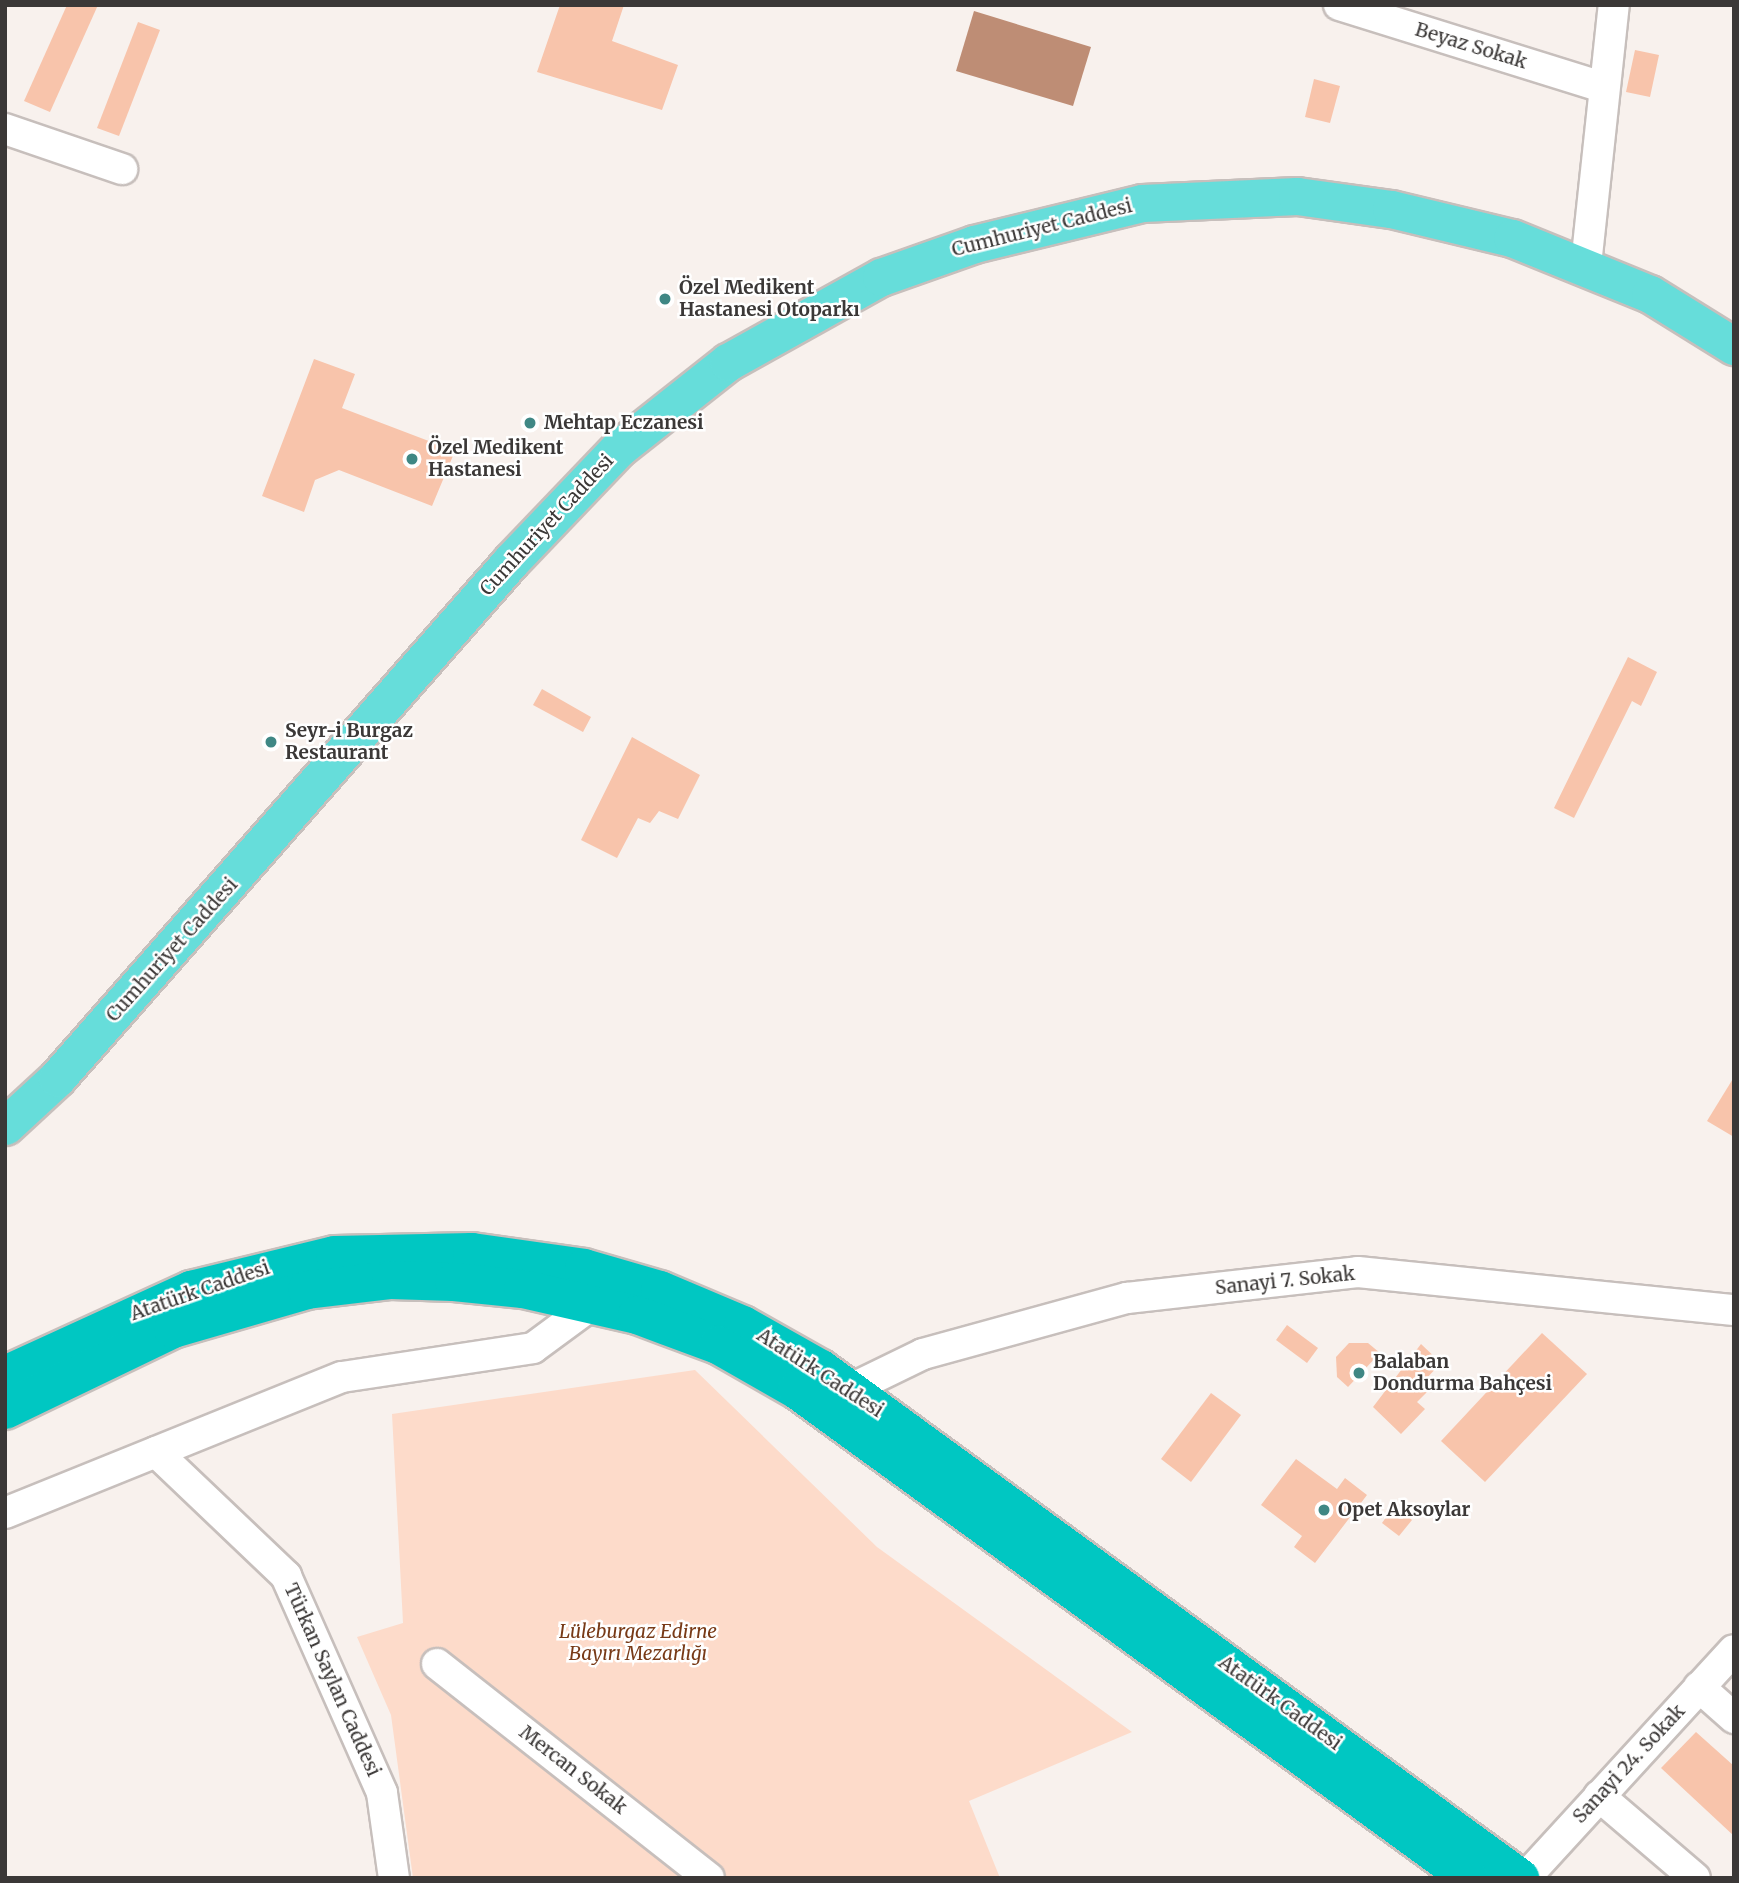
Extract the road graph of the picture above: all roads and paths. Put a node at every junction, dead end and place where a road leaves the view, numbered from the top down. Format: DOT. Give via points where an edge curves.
graph roads {
  1 [pos="1339,5"];
  2 [pos="1614,5"];
  3 [pos="1603,87"];
  4 [pos="5,129"];
  5 [pos="122,169"];
  6 [pos="1586,265"];
  7 [pos="1734,346"];
  8 [pos="5,1126"];
  9 [pos="594,1303"];
  10 [pos="1734,1310"];
  11 [pos="5,1376"];
  12 [pos="850,1389"];
  13 [pos="5,1410"];
  14 [pos="156,1452"];
  15 [pos="5,1513"];
  16 [pos="1734,1650"];
  17 [pos="437,1664"];
  18 [pos="1699,1687"];
  19 [pos="1734,1718"];
  20 [pos="1599,1796"];
  21 [pos="1534,1875"];
  22 [pos="394,1878"];
  23 [pos="709,1878"];
  24 [pos="1469,1878"];
  25 [pos="1695,1878"];
  1 -- 3 [label="street, Beyaz Sokak"];
  2 -- 3 [label="street"];
  3 -- 6 [label="street"];
  4 -- 5 [label="street"];
  6 -- 7 [label="main road, Cumhuriyet Caddesi" via="1650,295"];
  6 -- 8 [label="main road, Cumhuriyet Caddesi" via="1452,221 1342,200 1188,197 974,244 881,277 800,318 678,397 607,460 511,561 65,1069"];
  9 -- 13 [label="highway, Atatürk Caddesi" via="422,1279 307,1290 173,1329"];
  9 -- 14 [label="street" via="533,1348 342,1377"];
  9 -- 24 [label="highway, Atatürk Caddesi" via="718,1345 797,1390"];
  10 -- 12 [label="street, Sanayi 7. Sokak" via="1358,1272 1127,1298 923,1354"];
  11 -- 12 [label="highway, Atatürk Caddesi" via="93,1331 226,1278 335,1255 438,1250 549,1262 660,1290 782,1344"];
  12 -- 21 [label="highway, Atatürk Caddesi"];
  14 -- 15 [label="street"];
  14 -- 22 [label="street, Türkan Saylan Caddesi" via="286,1576 382,1793"];
  16 -- 18 [label="street, Sanayi 24. Sokak"];
  17 -- 23 [label="street, Mercan Sokak"];
  18 -- 19 [label="street"];
  18 -- 20 [label="street, Sanayi 24. Sokak"];
  20 -- 21 [label="street, Sanayi 24. Sokak"];
  20 -- 25 [label="street"];
}
